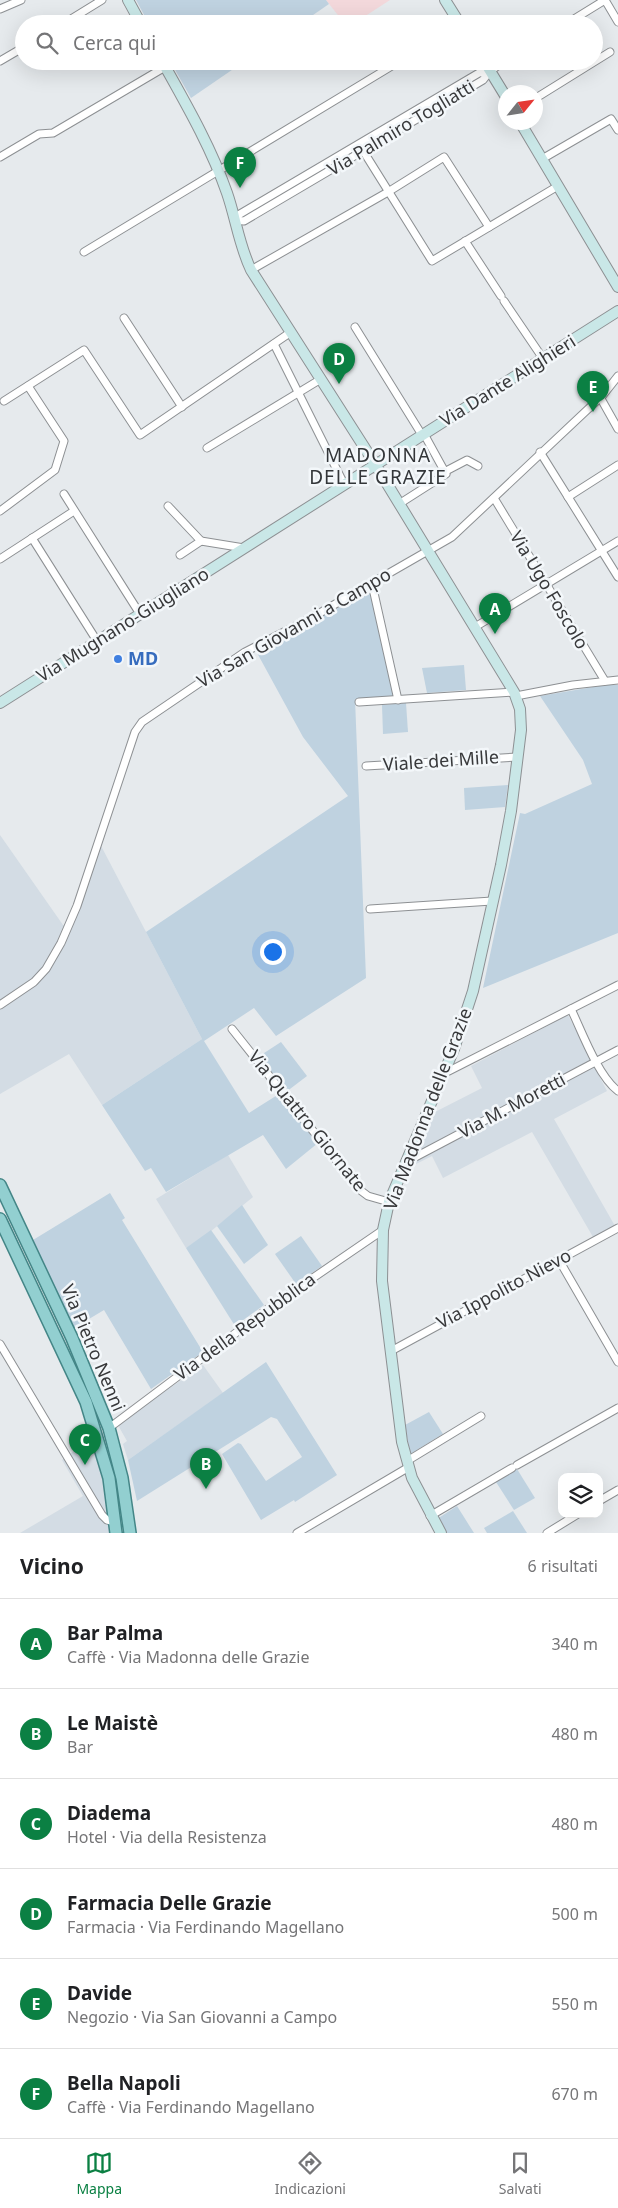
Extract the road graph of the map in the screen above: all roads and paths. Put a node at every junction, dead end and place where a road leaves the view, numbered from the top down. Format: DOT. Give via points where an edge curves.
graph roads {
  1 [pos="21,0"];
  2 [pos="102,0"];
  3 [pos="128,0"];
  4 [pos="445,0"];
  5 [pos="603,1"];
  6 [pos="0,9"];
  7 [pos="78,15"];
  8 [pos="137,15"];
  9 [pos="454,15"];
  10 [pos="580,15"];
  11 [pos="618,22"];
  12 [pos="15,52"];
  13 [pos="610,52"];
  14 [pos="603,56"];
  15 [pos="0,61"];
  16 [pos="154,70"];
  17 [pos="167,70"];
  18 [pos="385,70"];
  19 [pos="581,70"];
  20 [pos="490,71"];
  21 [pos="499,85"];
  22 [pos="543,94"];
  23 [pos="525,130"];
  24 [pos="618,130"];
  25 [pos="359,144"];
  26 [pos="363,151"];
  27 [pos="0,157"];
  28 [pos="542,159"];
  29 [pos="219,172"];
  30 [pos="558,186"];
  31 [pos="388,192"];
  32 [pos="234,220"];
  33 [pos="489,227"];
  34 [pos="465,241"];
  35 [pos="84,252"];
  36 [pos="251,270"];
  37 [pos="618,287"];
  38 [pos="618,311"];
  39 [pos="124,318"];
  40 [pos="355,327"];
  41 [pos="291,332"];
  42 [pos="274,344"];
  43 [pos="544,360"];
  44 [pos="618,376"];
  45 [pos="321,379"];
  46 [pos="28,386"];
  47 [pos="298,392"];
  48 [pos="600,398"];
  49 [pos="4,401"];
  50 [pos="182,407"];
  51 [pos="618,428"];
  52 [pos="423,434"];
  53 [pos="206,448"];
  54 [pos="540,452"];
  55 [pos="375,464"];
  56 [pos="478,466"];
  57 [pos="618,466"];
  58 [pos="446,471"];
  59 [pos="344,484"];
  60 [pos="64,494"];
  61 [pos="568,497"];
  62 [pos="494,498"];
  63 [pos="399,504"];
  64 [pos="168,506"];
  65 [pos="0,511"];
  66 [pos="74,511"];
  67 [pos="32,538"];
  68 [pos="201,541"];
  69 [pos="618,541"];
  70 [pos="245,547"];
  71 [pos="602,551"];
  72 [pos="429,552"];
  73 [pos="180,555"];
  74 [pos="0,559"];
  75 [pos="618,577"];
  76 [pos="372,584"];
  77 [pos="546,584"];
  78 [pos="140,614"];
  79 [pos="475,627"];
  80 [pos="97,641"];
  81 [pos="605,680"];
  82 [pos="618,680"];
  83 [pos="515,694"];
  84 [pos="398,700"];
  85 [pos="359,702"];
  86 [pos="0,703"];
  87 [pos="517,757"];
  88 [pos="366,766"];
  89 [pos="492,901"];
  90 [pos="370,910"];
  91 [pos="618,984"];
  92 [pos="0,1005"];
  93 [pos="571,1009"];
  94 [pos="232,1029"];
  95 [pos="618,1050"];
  96 [pos="597,1061"];
  97 [pos="445,1072"];
  98 [pos="618,1091"];
  99 [pos="406,1162"];
  100 [pos="0,1185"];
  101 [pos="389,1202"];
  102 [pos="0,1219"];
  103 [pos="618,1228"];
  104 [pos="383,1230"];
  105 [pos="559,1260"];
  106 [pos="0,1344"];
  107 [pos="390,1351"];
  108 [pos="618,1362"];
  109 [pos="618,1408"];
  110 [pos="481,1416"];
  111 [pos="109,1428"];
  112 [pos="408,1464"];
  113 [pos="618,1490"];
  114 [pos="603,1499"];
  115 [pos="430,1516"];
  116 [pos="571,1518"];
  117 [pos="115,1527"];
  118 [pos="130,1533"];
  119 [pos="297,1533"];
  120 [pos="441,1533"];
  121 [pos="547,1533"];
  1 -- 6 [label="street"];
  2 -- 7 [label="street"];
  3 -- 8 [label="street"];
  4 -- 9 [label="street"];
  5 -- 10 [label="street"];
  5 -- 11 [label="street"];
  12 -- 15 [label="street"];
  13 -- 14 [label="street"];
  16 -- 27 [label="street" via="53,133 39,134"];
  17 -- 29 [label="street, Via Madonna delle Grazie"];
  18 -- 29 [label="street"];
  19 -- 22 [label="street"];
  20 -- 21 [label="street"];
  20 -- 25 [label="street, Via Palmiro Togliatti" via="479,73"];
  20 -- 26 [label="street, Via Palmiro Togliatti" via="483,80"];
  23 -- 28 [label="street"];
  24 -- 28 [label="street" via="611,119"];
  25 -- 26 [label="street"];
  25 -- 32 [label="street, Via Palmiro Togliatti"];
  26 -- 31 [label="street"];
  26 -- 32 [label="street, Via Palmiro Togliatti" via="244,221"];
  28 -- 30 [label="street"];
  29 -- 32 [label="street, Via Madonna delle Grazie"];
  29 -- 35 [label="street"];
  30 -- 33 [label="street"];
  30 -- 37 [label="street"];
  31 -- 33 [label="street" via="444,157"];
  31 -- 34 [label="street" via="432,261"];
  31 -- 36 [label="street"];
  32 -- 36 [label="street, Via Madonna delle Grazie"];
  33 -- 34 [label="street"];
  34 -- 43 [label="street"];
  36 -- 41 [label="street, Via Madonna delle Grazie"];
  38 -- 43 [label="street, Via Dante Alighieri"];
  39 -- 50 [label="street"];
  40 -- 52 [label="street"];
  41 -- 42 [label="street"];
  41 -- 45 [label="street, Via Madonna delle Grazie"];
  42 -- 47 [label="street"];
  42 -- 50 [label="street"];
  43 -- 52 [label="street, Via Dante Alighieri"];
  44 -- 48 [label="street, Via San Giovanni a Campo"];
  45 -- 47 [label="street"];
  45 -- 55 [label="street, Via Madonna delle Grazie"];
  46 -- 49 [label="street"];
  46 -- 50 [label="street" via="84,350 140,434"];
  46 -- 65 [label="street" via="64,442 55,470"];
  47 -- 53 [label="street"];
  47 -- 59 [label="street"];
  48 -- 51 [label="street"];
  48 -- 54 [label="street, Via San Giovanni a Campo"];
  52 -- 55 [label="street, Via Dante Alighieri"];
  52 -- 58 [label="street"];
  54 -- 61 [label="street"];
  54 -- 62 [label="street, Via San Giovanni a Campo"];
  55 -- 59 [label="street, Via Dante Alighieri"];
  55 -- 63 [label="street, Via Madonna delle Grazie"];
  56 -- 58 [label="street" via="467,460"];
  57 -- 61 [label="street"];
  58 -- 63 [label="street" via="444,476"];
  59 -- 70 [label="street, Via Dante Alighieri"];
  60 -- 66 [label="street"];
  61 -- 71 [label="street"];
  62 -- 72 [label="street, Via San Giovanni a Campo" via="452,537"];
  62 -- 77 [label="street, Via Ugo Foscolo"];
  63 -- 72 [label="street, Via Madonna delle Grazie"];
  64 -- 68 [label="street"];
  66 -- 67 [label="street"];
  66 -- 78 [label="street"];
  67 -- 74 [label="street"];
  67 -- 80 [label="street"];
  68 -- 70 [label="street"];
  68 -- 73 [label="street"];
  69 -- 71 [label="street"];
  70 -- 78 [label="street, Via Mugnano-Giugliano"];
  71 -- 75 [label="street"];
  71 -- 77 [label="street"];
  72 -- 76 [label="street, Via San Giovanni a Campo"];
  72 -- 79 [label="street, Via Madonna delle Grazie"];
  76 -- 84 [label="street"];
  76 -- 92 [label="street, Via San Giovanni a Campo" via="244,652 142,722 135,732 77,906 61,943 34,982"];
  77 -- 79 [label="street"];
  77 -- 81 [label="street, Via Ugo Foscolo"];
  78 -- 80 [label="street, Via Mugnano-Giugliano"];
  79 -- 83 [label="street, Via Madonna delle Grazie"];
  80 -- 86 [label="street, Via Mugnano-Giugliano"];
  81 -- 82 [label="street"];
  81 -- 83 [label="street"];
  83 -- 84 [label="street"];
  83 -- 87 [label="street, Via Madonna delle Grazie" via="521,719"];
  84 -- 85 [label="street"];
  87 -- 88 [label="street, Viale dei Mille"];
  87 -- 89 [label="street, Via Madonna delle Grazie" via="509,820"];
  89 -- 90 [label="street"];
  89 -- 97 [label="street, Via Madonna delle Grazie" via="473,991"];
  91 -- 93 [label="street"];
  93 -- 96 [label="street"];
  93 -- 97 [label="street"];
  94 -- 101 [label="street, Via Quattro Giornate" via="360,1190"];
  95 -- 96 [label="street, Via M. Moretti"];
  96 -- 98 [label="street" via="612,1087"];
  96 -- 99 [label="street, Via M. Moretti"];
  97 -- 99 [label="street, Via Madonna delle Grazie"];
  99 -- 101 [label="street, Via Madonna delle Grazie"];
  100 -- 111 [label="main road, Via Pietro Nenni" via="72,1338"];
  101 -- 104 [label="street, Via Madonna delle Grazie"];
  102 -- 117 [label="main road, Via Pietro Nenni" via="86,1402 109,1478"];
  103 -- 105 [label="street, Via Ippolito Nievo"];
  104 -- 107 [label="street, Via Madonna delle Grazie" via="382,1281"];
  104 -- 111 [label="street, Via della Repubblica" via="269,1308"];
  105 -- 107 [label="street, Via Ippolito Nievo"];
  105 -- 108 [label="street"];
  106 -- 117 [label="street" via="103,1517"];
  107 -- 112 [label="street, Via Madonna delle Grazie" via="400,1433"];
  109 -- 115 [label="street"];
  110 -- 112 [label="street"];
  111 -- 118 [label="main road, Via Pietro Nenni" via="122,1478"];
  112 -- 115 [label="street, Via Madonna delle Grazie"];
  112 -- 119 [label="street"];
  113 -- 114 [label="street"];
  115 -- 120 [label="street, Via Madonna delle Grazie"];
  116 -- 121 [label="street"];
}
